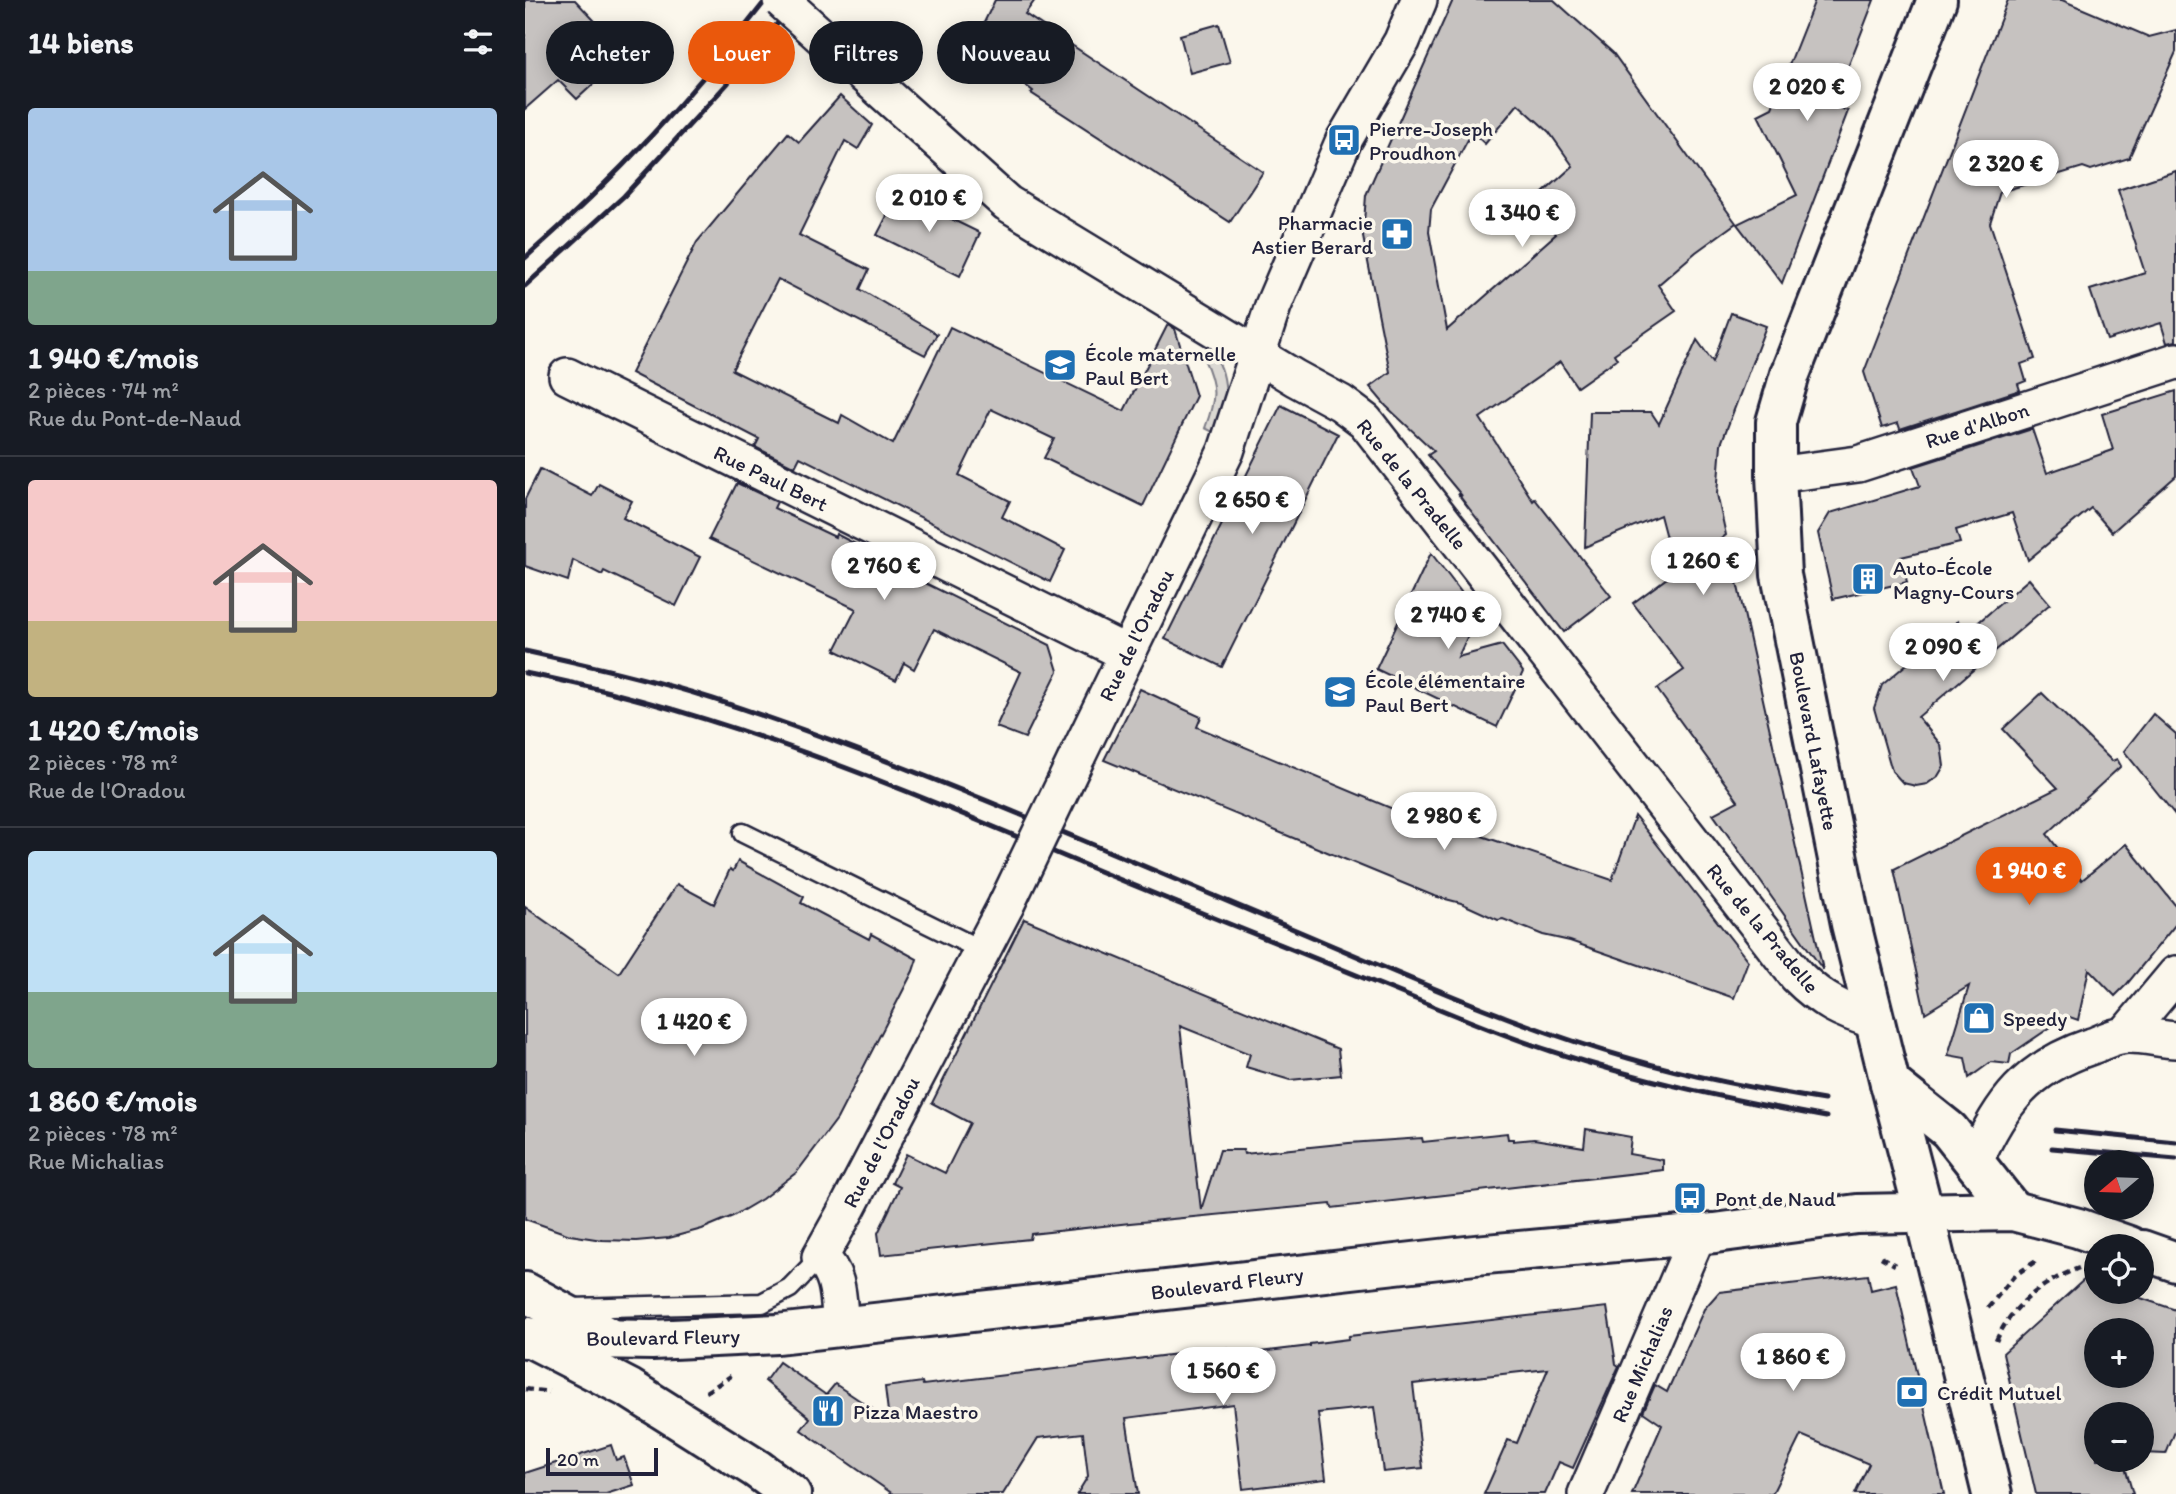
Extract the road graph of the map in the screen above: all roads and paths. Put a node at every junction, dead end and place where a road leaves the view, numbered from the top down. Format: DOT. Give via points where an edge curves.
graph roads {
  1 [pos="781,0"];
  2 [pos="1419,0"];
  3 [pos="1937,0"];
  4 [pos="1258,354"];
  5 [pos="2176,361"];
  6 [pos="567,376"];
  7 [pos="1776,475"];
  8 [pos="1126,653"];
  9 [pos="743,833"];
  10 [pos="981,950"];
  11 [pos="2176,974"];
  12 [pos="1876,1021"];
  13 [pos="2125,1035"];
  14 [pos="2176,1040"];
  15 [pos="1890,1083"];
  16 [pos="1974,1163"];
  17 [pos="2013,1211"];
  18 [pos="1924,1213"];
  19 [pos="1698,1234"];
  20 [pos="2095,1234"];
  21 [pos="2046,1255"];
  22 [pos="2154,1255"];
  23 [pos="817,1261"];
  24 [pos="2176,1262"];
  25 [pos="2083,1267"];
  26 [pos="531,1320"];
  27 [pos="841,1327"];
  28 [pos="1974,1350"];
  29 [pos="791,1494"];
  30 [pos="1587,1494"];
  31 [pos="1992,1494"];
  1 -- 4 [label="street, Rue de la Pradelle, bridge" via="1007,203"];
  2 -- 4 [label="street, Rue de l'Oradou" via="1402,41 1345,140 1273,306"];
  3 -- 7 [label="main road, Boulevard Lafayette" via="1790,374 1776,422"];
  4 -- 8 [label="street, Rue de l'Oradou" via="1226,451"];
  4 -- 12 [label="street, Rue de la Pradelle" via="1365,421 1797,976 1842,1011"];
  5 -- 7 [label="street, Rue d'Albon" via="1858,464"];
  6 -- 8 [label="street, Rue Paul Bert"];
  7 -- 12 [label="main road, Boulevard Lafayette" via="1781,575 1851,924"];
  8 -- 10 [label="street, Rue de l'Oradou, bridge"];
  9 -- 10 [label="lane"];
  10 -- 23 [label="street, Rue de l'Oradou"];
  11 -- 13 [label="street"];
  12 -- 15 [label="main road, Boulevard Lafayette"];
  13 -- 14 [label="street"];
  13 -- 16 [label="street" via="2071,1053 2038,1072 2010,1097 1990,1126"];
  15 -- 16 [label="main road" via="1949,1129"];
  15 -- 18 [label="main road, Boulevard Lafayette"];
  16 -- 17 [label="main road"];
  17 -- 18 [label="main road, Boulevard Fleury"];
  17 -- 20 [label="main road, Boulevard Fleury"];
  18 -- 19 [label="main road, Boulevard Fleury" via="1857,1214"];
  18 -- 28 [label="main road, Boulevard Lafayette"];
  19 -- 27 [label="main road, Boulevard Fleury"];
  19 -- 30 [label="street, Rue Michalias"];
  21 -- 28 [label="path" via="2014,1276"];
  22 -- 24 [label="main road"];
  23 -- 26 [label="lane" via="790,1288 762,1303"];
  23 -- 27 [label="street" via="830,1266 836,1278"];
  25 -- 28 [label="path" via="2061,1275 2017,1306 2000,1332"];
  26 -- 27 [label="main road, Boulevard Fleury" via="614,1340"];
  26 -- 29 [label="main road"];
  28 -- 31 [label="main road, Boulevard Lafayette"];
}
